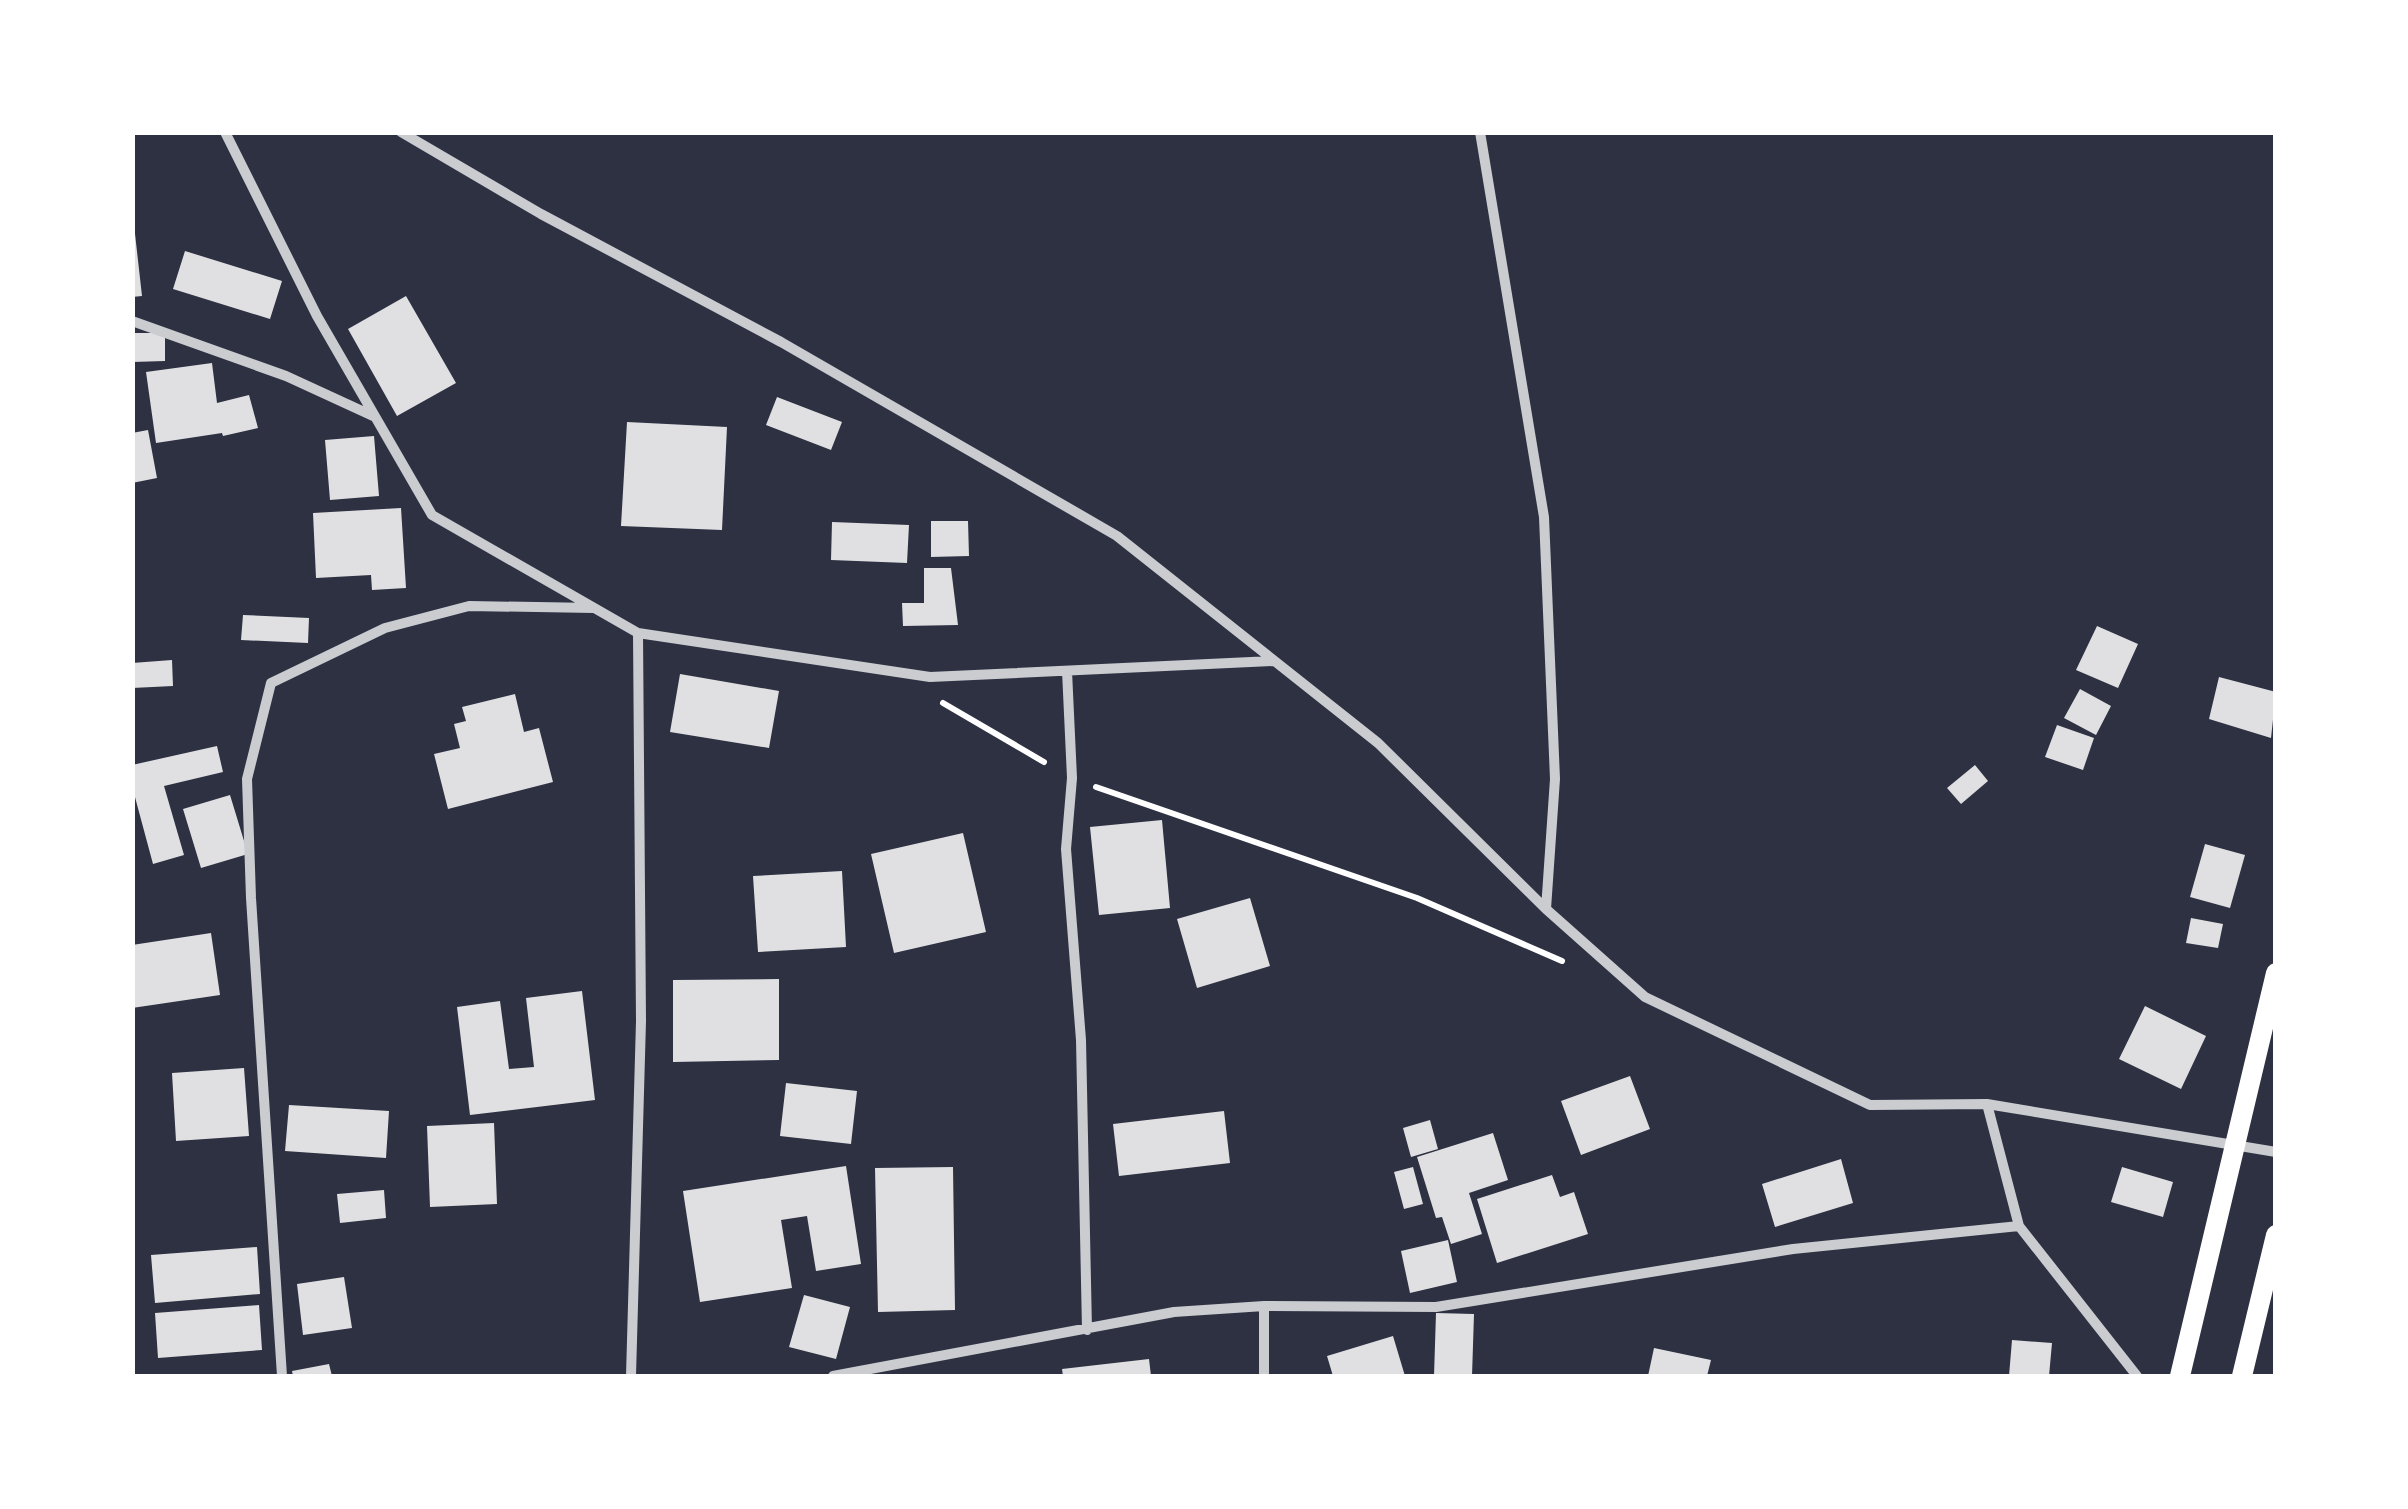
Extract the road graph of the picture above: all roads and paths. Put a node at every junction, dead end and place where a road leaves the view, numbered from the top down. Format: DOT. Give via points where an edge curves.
graph roads {
  1 [pos="225,132"];
  2 [pos="401,132"];
  3 [pos="1480,132"];
  4 [pos="132,321"];
  5 [pos="375,416"];
  6 [pos="595,608"];
  7 [pos="638,633"];
  8 [pos="1274,661"];
  9 [pos="1067,671"];
  10 [pos="931,696"];
  11 [pos="1072,778"];
  12 [pos="1546,909"];
  13 [pos="1575,966"];
  14 [pos="2276,973"];
  15 [pos="1987,1104"];
  16 [pos="2235,1142"];
  17 [pos="2276,1152"];
  18 [pos="2019,1226"];
  19 [pos="2276,1235"];
  20 [pos="1264,1306"];
  21 [pos="1087,1330"];
  22 [pos="282,1376"];
  23 [pos="631,1376"];
  24 [pos="833,1376"];
  25 [pos="1264,1376"];
  26 [pos="2137,1376"];
  27 [pos="2180,1376"];
  28 [pos="2242,1376"];
  1 -- 5 [label="street"];
  2 -- 8 [label="street" via="1117,536"];
  3 -- 12 [label="street" via="1544,517 1555,779"];
  4 -- 5 [label="street"];
  5 -- 6 [label="street" via="432,515"];
  6 -- 7 [label="street"];
  6 -- 22 [label="street" via="469,606 385,628 271,682 248,779"];
  7 -- 9 [label="street" via="930,677"];
  7 -- 23 [label="street" via="641,1021"];
  8 -- 9 [label="street"];
  8 -- 12 [label="street" via="1378,743"];
  9 -- 11 [label="street"];
  10 -- 11 [label="path"];
  11 -- 13 [label="path" via="1418,898"];
  11 -- 21 [label="street" via="1066,849 1081,1040"];
  12 -- 15 [label="street" via="1645,997 1870,1104"];
  14 -- 16 [label="main road"];
  15 -- 16 [label="street"];
  15 -- 18 [label="street"];
  16 -- 17 [label="street"];
  16 -- 27 [label="main road"];
  18 -- 20 [label="street" via="1793,1248 1436,1307"];
  18 -- 26 [label="street"];
  19 -- 28 [label="main road"];
  20 -- 21 [label="street" via="1174,1312"];
  20 -- 25 [label="street"];
  21 -- 24 [label="street"];
}
